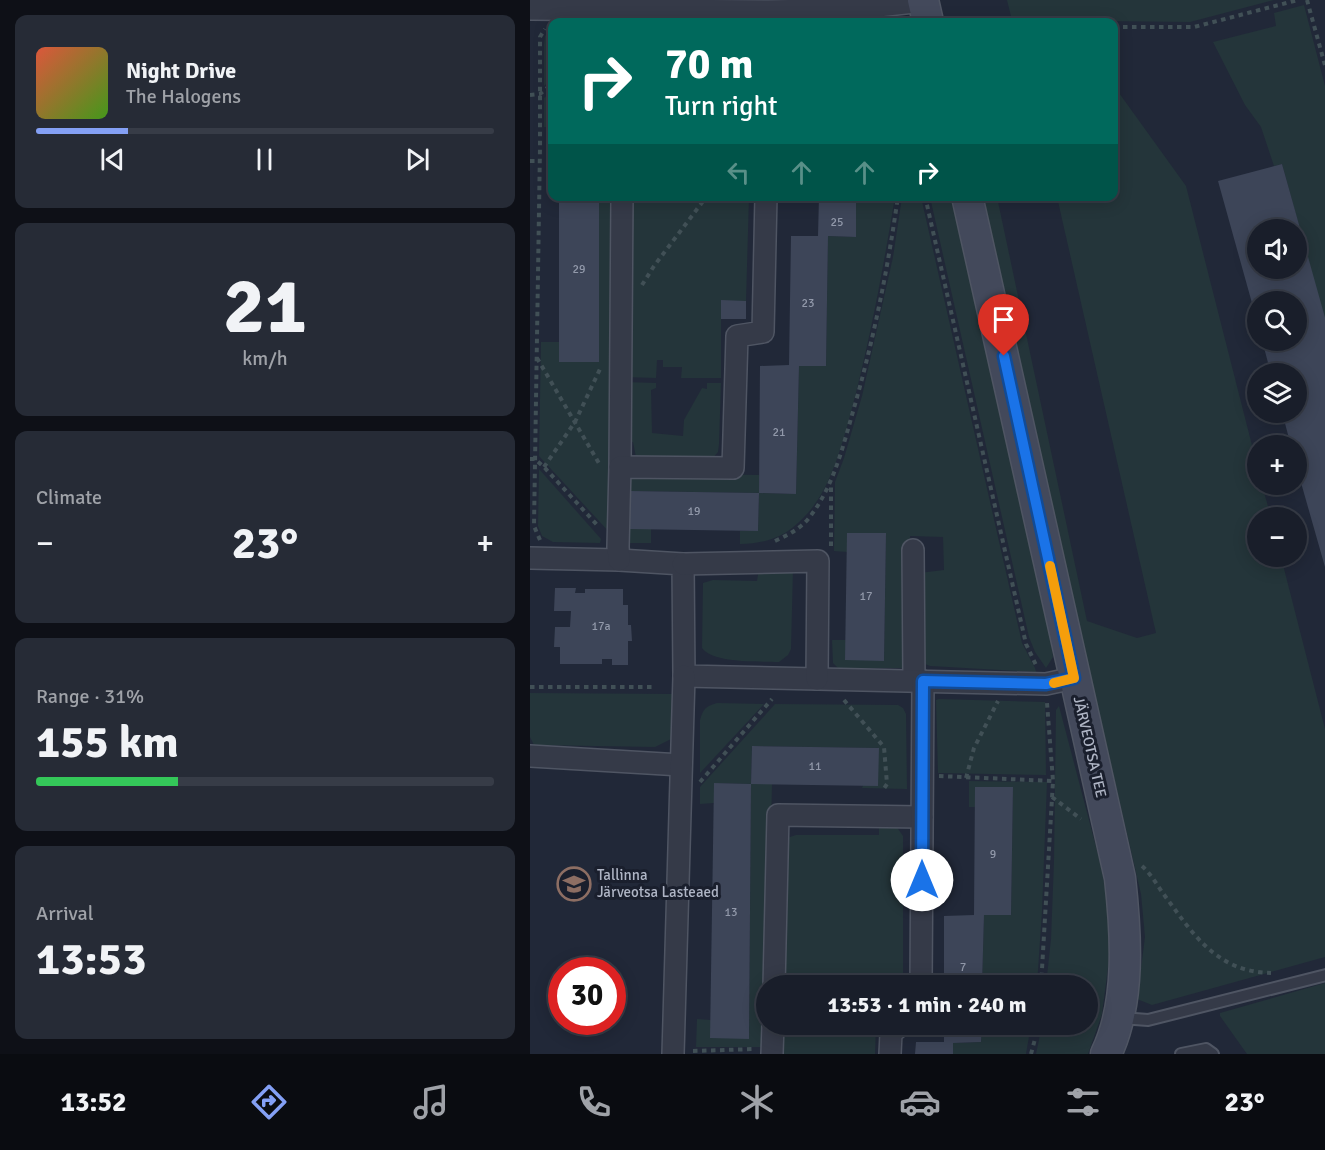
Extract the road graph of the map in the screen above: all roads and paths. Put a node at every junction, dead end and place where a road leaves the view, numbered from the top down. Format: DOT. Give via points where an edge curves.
graph roads {
  1 [pos="1298,0"];
  2 [pos="1307,0"];
  3 [pos="662,5"];
  4 [pos="924,8"];
  5 [pos="530,9"];
  6 [pos="769,17"];
  7 [pos="547,26"];
  8 [pos="1118,27"];
  9 [pos="1325,69"];
  10 [pos="548,87"];
  11 [pos="540,94"];
  12 [pos="530,95"];
  13 [pos="530,160"];
  14 [pos="540,161"];
  15 [pos="622,201"];
  16 [pos="766,201"];
  17 [pos="897,201"];
  18 [pos="926,201"];
  19 [pos="968,201"];
  20 [pos="537,357"];
  21 [pos="532,459"];
  22 [pos="620,467"];
  23 [pos="831,482"];
  24 [pos="620,498"];
  25 [pos="770,544"];
  26 [pos="536,550"];
  27 [pos="913,550"];
  28 [pos="831,552"];
  29 [pos="618,554"];
  30 [pos="683,564"];
  31 [pos="684,676"];
  32 [pos="824,679"];
  33 [pos="918,681"];
  34 [pos="1060,681"];
  35 [pos="530,687"];
  36 [pos="655,687"];
  37 [pos="990,696"];
  38 [pos="762,699"];
  39 [pos="844,700"];
  40 [pos="856,700"];
  41 [pos="530,756"];
  42 [pos="688,771"];
  43 [pos="934,776"];
  44 [pos="966,777"];
  45 [pos="1053,781"];
  46 [pos="883,790"];
  47 [pos="1052,797"];
  48 [pos="922,816"];
  49 [pos="1112,843"];
  50 [pos="1278,973"];
  51 [pos="774,975"];
  52 [pos="921,975"];
  53 [pos="1042,975"];
  54 [pos="1325,975"];
  55 [pos="1117,1018"];
  56 [pos="771,1035"];
  57 [pos="891,1035"];
  58 [pos="1036,1035"];
  59 [pos="768,1052"];
  60 [pos="673,1054"];
  61 [pos="693,1054"];
  62 [pos="890,1054"];
  63 [pos="1031,1054"];
  64 [pos="1106,1054"];
  65 [pos="1181,1054"];
  66 [pos="1213,1054"];
  1 -- 8 [label="path" via="1194,27"];
  2 -- 9 [label="path"];
  3 -- 5 [label="street"];
  3 -- 6 [label="street"];
  4 -- 6 [label="street" via="851,9"];
  7 -- 11 [label="path" via="540,37"];
  10 -- 11 [label="path"];
  11 -- 12 [label="path"];
  11 -- 14 [label="path"];
  13 -- 14 [label="path"];
  14 -- 20 [label="path"];
  15 -- 22 [label="street"];
  16 -- 22 [label="street" via="762,332 737,336 733,468"];
  17 -- 23 [label="path" via="883,291 865,368"];
  18 -- 34 [label="path" via="1026,644"];
  19 -- 34 [label="main road, JÄRVEOTSA TEE" via="1015,402"];
  20 -- 21 [label="path"];
  20 -- 24 [label="path"];
  21 -- 26 [label="path"];
  21 -- 29 [label="path"];
  22 -- 24 [label="street"];
  23 -- 25 [label="path" via="808,520"];
  23 -- 28 [label="path"];
  24 -- 29 [label="street"];
  26 -- 29 [label="street"];
  27 -- 33 [label="street"];
  29 -- 30 [label="street"];
  30 -- 31 [label="street"];
  30 -- 32 [label="street" via="818,561"];
  31 -- 32 [label="street"];
  31 -- 42 [label="street"];
  32 -- 33 [label="street"];
  32 -- 39 [label="path" via="831,699"];
  33 -- 34 [label="street"];
  33 -- 48 [label="street"];
  34 -- 45 [label="path"];
  34 -- 49 [label="main road, JÄRVEOTSA TEE"];
  35 -- 36 [label="path"];
  37 -- 44 [label="path" via="1001,697 974,748"];
  38 -- 42 [label="path" via="772,699 696,787"];
  39 -- 40 [label="path"];
  39 -- 46 [label="path" via="884,747 887,784"];
  41 -- 42 [label="street"];
  42 -- 60 [label="street"];
  43 -- 44 [label="path"];
  44 -- 45 [label="path"];
  45 -- 47 [label="path"];
  47 -- 49 [label="path"];
  47 -- 53 [label="path"];
  48 -- 51 [label="street" via="778,815"];
  48 -- 52 [label="street"];
  49 -- 50 [label="path" via="1145,868 1198,941 1224,961 1254,972"];
  49 -- 55 [label="main road, JÄRVEOTSA TEE" via="1125,925"];
  54 -- 55 [label="lane" via="1148,1020"];
  55 -- 64 [label="main road, JÄRVEOTSA TEE"];
  56 -- 59 [label="street"];
  57 -- 62 [label="street"];
  58 -- 63 [label="path"];
  59 -- 61 [label="path"];
  65 -- 66 [label="lane" via="1206,1049"];
}
